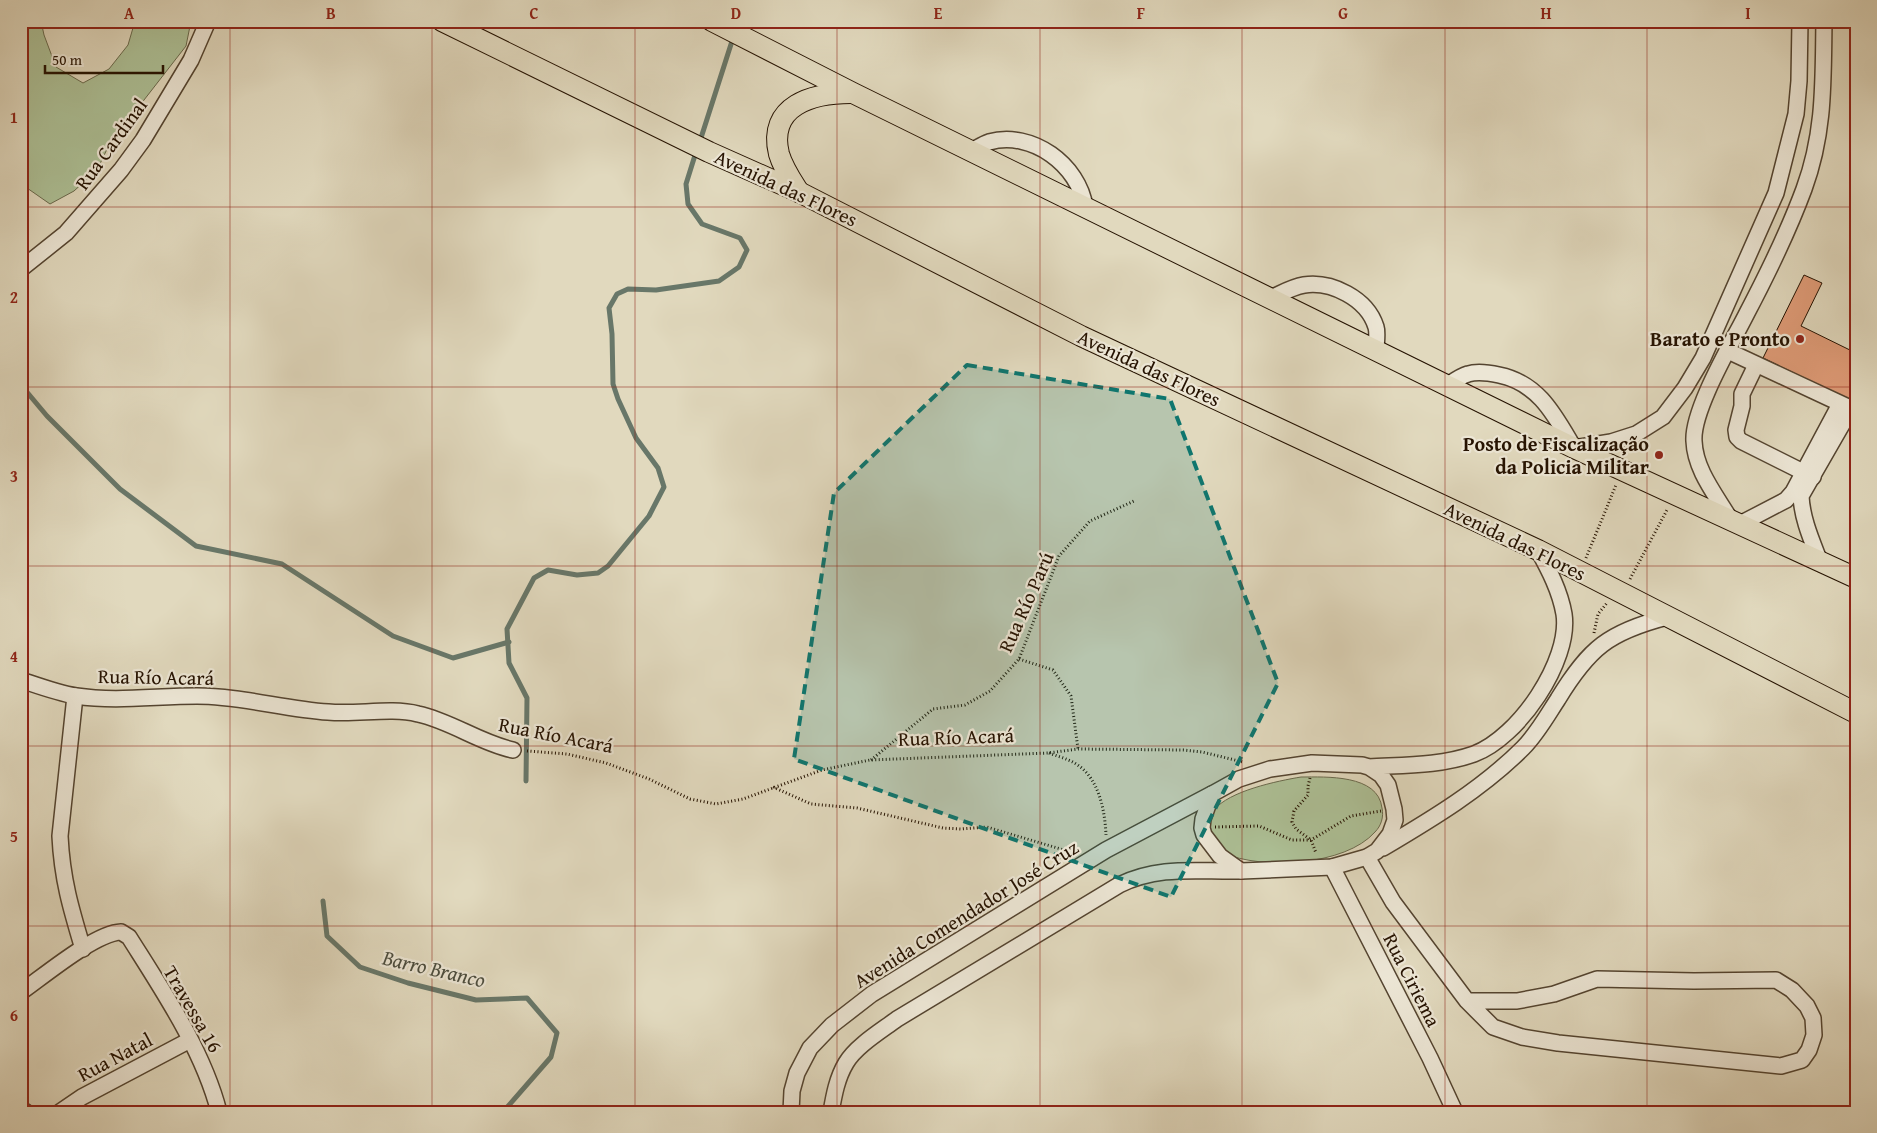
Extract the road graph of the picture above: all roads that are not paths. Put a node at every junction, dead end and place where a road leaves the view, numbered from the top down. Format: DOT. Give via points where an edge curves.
graph roads {
  1 [pos="208,21"];
  2 [pos="442,21"];
  3 [pos="712,21"];
  4 [pos="1800,21"];
  5 [pos="1824,21"];
  6 [pos="853,93"];
  7 [pos="971,151"];
  8 [pos="799,192"];
  9 [pos="1085,207"];
  10 [pos="21,269"];
  11 [pos="1271,298"];
  12 [pos="1376,350"];
  13 [pos="1728,351"];
  14 [pos="1756,365"];
  15 [pos="1448,385"];
  16 [pos="1849,408"];
  17 [pos="1574,448"];
  18 [pos="1808,475"];
  19 [pos="1735,521"];
  20 [pos="1538,550"];
  21 [pos="1820,562"];
  22 [pos="1856,578"];
  23 [pos="1667,617"];
  24 [pos="21,680"];
  25 [pos="75,696"];
  26 [pos="1856,713"];
  27 [pos="513,750"];
  28 [pos="1369,767"];
  29 [pos="1212,794"];
  30 [pos="1372,854"];
  31 [pos="1327,868"];
  32 [pos="1241,871"];
  33 [pos="83,949"];
  34 [pos="21,992"];
  35 [pos="1466,1001"];
  36 [pos="190,1040"];
  37 [pos="21,1108"];
  38 [pos="26,1112"];
  39 [pos="60,1112"];
  40 [pos="219,1112"];
  41 [pos="791,1112"];
  42 [pos="831,1112"];
  43 [pos="1455,1112"];
  1 -- 10 [label="street, Rua Cardinal" via="191,60 121,170 66,234"];
  2 -- 8 [label="main road, Avenida das Flores" via="709,152"];
  3 -- 6 [label="main road"];
  4 -- 17 [label="street" via="1796,114 1776,193 1703,358 1663,417 1636,434"];
  5 -- 13 [label="street" via="1821,128 1811,170 1772,265"];
  6 -- 7 [label="main road"];
  6 -- 8 [label="main road" via="806,99 792,107 783,118 778,129 779,156"];
  7 -- 9 [label="main road"];
  7 -- 9 [label="street" via="988,142 1002,141 1022,142 1042,149 1071,173 1084,195"];
  8 -- 20 [label="main road, Avenida das Flores" via="1081,336"];
  9 -- 11 [label="main road"];
  11 -- 12 [label="main road"];
  11 -- 12 [label="street" via="1305,285 1340,290 1358,302 1371,318 1376,327"];
  12 -- 15 [label="main road"];
  13 -- 14 [label="street"];
  13 -- 19 [label="street" via="1703,403 1695,424 1694,440 1704,477"];
  14 -- 16 [label="street"];
  14 -- 18 [label="street" via="1742,394 1737,437"];
  15 -- 17 [label="main road"];
  15 -- 17 [label="street" via="1474,373 1493,373 1517,381 1548,405"];
  16 -- 18 [label="street"];
  17 -- 19 [label="main road"];
  18 -- 19 [label="street" via="1786,500"];
  18 -- 21 [label="street" via="1801,496 1802,507"];
  19 -- 21 [label="main road"];
  20 -- 23 [label="main road, Avenida das Flores"];
  20 -- 28 [label="street" via="1561,604 1563,637 1548,679 1520,721 1491,747 1452,761"];
  21 -- 22 [label="main road"];
  23 -- 26 [label="main road, Avenida das Flores"];
  23 -- 30 [label="street" via="1634,626 1598,647 1584,660 1523,748 1440,814"];
  24 -- 25 [label="street, Rua Río Acará"];
  25 -- 27 [label="street, Rua Río Acará" via="196,696 326,712 418,714"];
  25 -- 33 [label="street" via="60,836 66,892"];
  28 -- 29 [label="street, Avenida Comendador José Cruz" via="1312,763 1270,769 1239,779"];
  28 -- 30 [label="street" via="1381,774 1388,784 1395,820 1390,834"];
  29 -- 32 [label="street" via="1205,808 1204,835 1226,862"];
  29 -- 41 [label="street, Avenida Comendador José Cruz" via="1100,854 872,994 832,1025 810,1048 797,1073"];
  30 -- 31 [label="street"];
  30 -- 35 [label="street" via="1393,902"];
  31 -- 32 [label="street"];
  31 -- 43 [label="street, Rua Ciriema" via="1430,1058"];
  32 -- 42 [label="street" via="1177,870 1134,878 1119,885 866,1042 847,1061 836,1086"];
  33 -- 34 [label="street"];
  33 -- 36 [label="street, Travessa 16" via="108,935 121,932 129,937"];
  35 -- 35 [label="street" via="1493,1027 1522,1037 1781,1066 1802,1060 1814,1035 1813,1018 1806,1006 1792,990 1776,980 1598,979 1554,994 1517,1001"];
  36 -- 39 [label="street, Rua Natal"];
  36 -- 40 [label="street, Travessa 16" via="201,1060"];
  37 -- 38 [label="street"];
}
